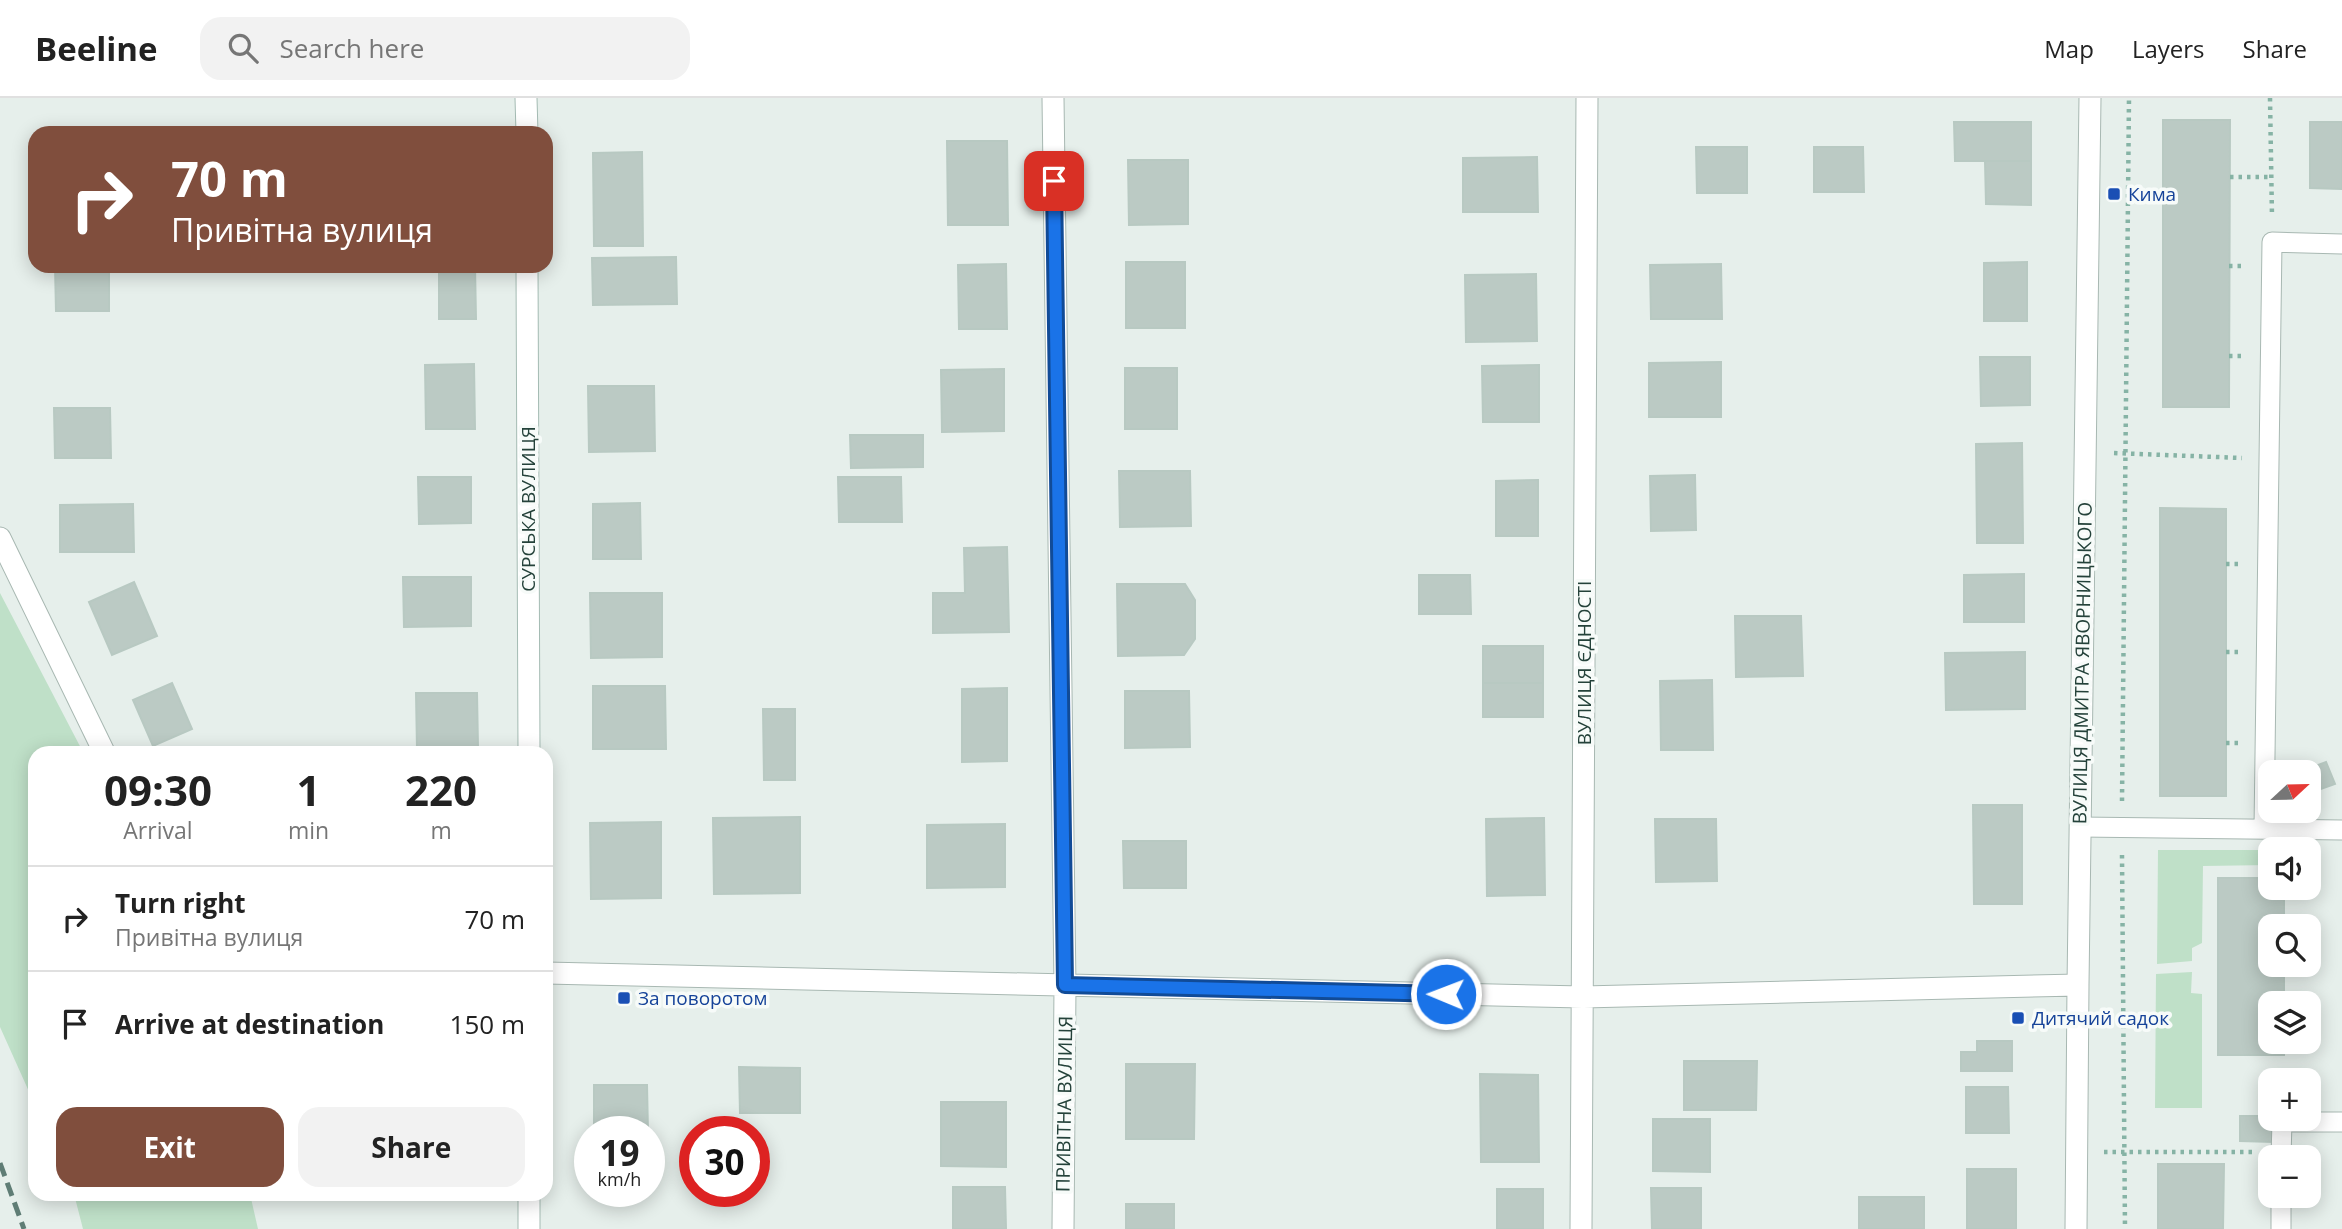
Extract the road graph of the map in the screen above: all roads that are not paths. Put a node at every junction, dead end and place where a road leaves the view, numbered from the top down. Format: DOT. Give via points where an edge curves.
graph roads {
  1 [pos="526,98"];
  2 [pos="1053,98"];
  3 [pos="1587,98"];
  4 [pos="2090,98"];
  5 [pos="527,126"];
  6 [pos="2342,244"];
  7 [pos="527,273"];
  8 [pos="0,538"];
  9 [pos="101,746"];
  10 [pos="529,746"];
  11 [pos="2080,827"];
  12 [pos="2264,829"];
  13 [pos="2342,830"];
  14 [pos="553,973"];
  15 [pos="1065,985"];
  16 [pos="2078,985"];
  17 [pos="1583,997"];
  18 [pos="2342,1122"];
  19 [pos="2281,1145"];
  20 [pos="529,1201"];
  21 [pos="2281,1208"];
  22 [pos="528,1229"];
  23 [pos="1063,1229"];
  24 [pos="1581,1229"];
  25 [pos="2076,1229"];
  26 [pos="2281,1229"];
  1 -- 5 [label="street"];
  2 -- 15 [label="street, ПРИВІТНА ВУЛИЦЯ"];
  3 -- 17 [label="street, ВУЛИЦЯ ЄДНОСТІ"];
  4 -- 11 [label="street, ВУЛИЦЯ ДМИТРА ЯВОРНИЦЬКОГО"];
  6 -- 12 [label="lane" via="2272,242"];
  7 -- 10 [label="street, СУРСЬКА ВУЛИЦЯ"];
  8 -- 9 [label="street"];
  11 -- 12 [label="lane"];
  11 -- 16 [label="street, ВУЛИЦЯ ДМИТРА ЯВОРНИЦЬКОГО"];
  12 -- 13 [label="lane"];
  14 -- 15 [label="street"];
  15 -- 17 [label="street"];
  15 -- 23 [label="street, ПРИВІТНА ВУЛИЦЯ"];
  16 -- 17 [label="street"];
  16 -- 25 [label="street, ВУЛИЦЯ ДМИТРА ЯВОРНИЦЬКОГО"];
  17 -- 24 [label="street, ВУЛИЦЯ ЄДНОСТІ"];
  18 -- 19 [label="lane" via="2282,1122"];
  20 -- 22 [label="street"];
  21 -- 26 [label="lane"];
}
